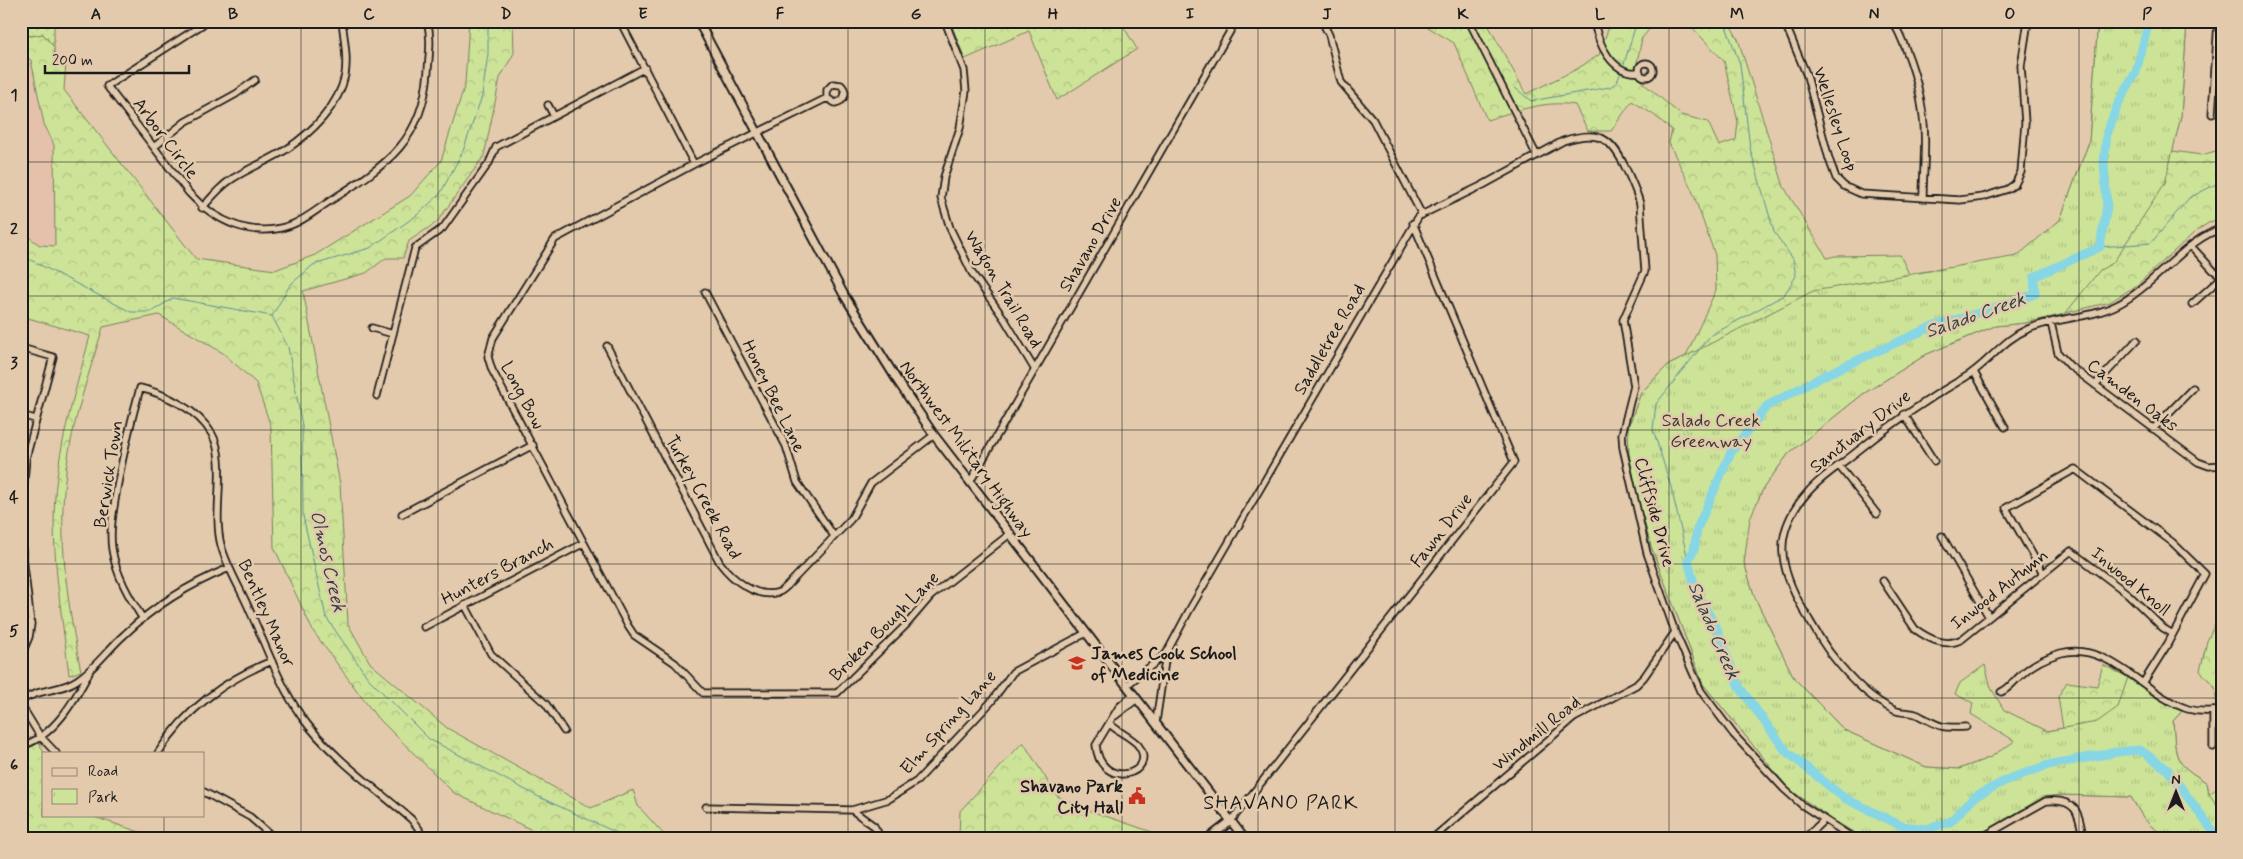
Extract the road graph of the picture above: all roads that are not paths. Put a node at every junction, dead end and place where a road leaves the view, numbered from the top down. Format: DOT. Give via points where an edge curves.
graph roads {
  1 [pos="208,21"];
  2 [pos="342,21"];
  3 [pos="427,21"];
  4 [pos="620,21"];
  5 [pos="698,21"];
  6 [pos="945,21"];
  7 [pos="1236,21"];
  8 [pos="1322,21"];
  9 [pos="1469,21"];
  10 [pos="1594,21"];
  11 [pos="1784,21"];
  12 [pos="1893,21"];
  13 [pos="2028,21"];
  14 [pos="2218,21"];
  15 [pos="2219,47"];
  16 [pos="645,68"];
  17 [pos="1640,72"];
  18 [pos="255,80"];
  19 [pos="827,98"];
  20 [pos="548,105"];
  21 [pos="2212,114"];
  22 [pos="554,116"];
  23 [pos="757,133"];
  24 [pos="1603,138"];
  25 [pos="154,147"];
  26 [pos="1536,154"];
  27 [pos="694,164"];
  28 [pos="1923,198"];
  29 [pos="202,208"];
  30 [pos="1422,215"];
  31 [pos="1414,222"];
  32 [pos="2222,229"];
  33 [pos="2191,246"];
  34 [pos="2222,277"];
  35 [pos="705,292"];
  36 [pos="2192,304"];
  37 [pos="2051,323"];
  38 [pos="372,328"];
  39 [pos="393,334"];
  40 [pos="2137,340"];
  41 [pos="607,346"];
  42 [pos="21,348"];
  43 [pos="1035,370"];
  44 [pos="1974,372"];
  45 [pos="2095,385"];
  46 [pos="140,388"];
  47 [pos="2193,388"];
  48 [pos="377,396"];
  49 [pos="1904,414"];
  50 [pos="21,415"];
  51 [pos="35,419"];
  52 [pos="2005,427"];
  53 [pos="2153,429"];
  54 [pos="934,435"];
  55 [pos="533,445"];
  56 [pos="1934,462"];
  57 [pos="2222,465"];
  58 [pos="1839,466"];
  59 [pos="22,482"];
  60 [pos="970,482"];
  61 [pos="402,514"];
  62 [pos="1877,514"];
  63 [pos="21,515"];
  64 [pos="1011,533"];
  65 [pos="834,536"];
  66 [pos="1942,536"];
  67 [pos="21,540"];
  68 [pos="584,543"];
  69 [pos="2071,551"];
  70 [pos="229,568"];
  71 [pos="2043,573"];
  72 [pos="1883,581"];
  73 [pos="25,598"];
  74 [pos="465,605"];
  75 [pos="1989,617"];
  76 [pos="142,619"];
  77 [pos="424,627"];
  78 [pos="1675,632"];
  79 [pos="1086,633"];
  80 [pos="2173,634"];
  81 [pos="1166,654"];
  82 [pos="21,656"];
  83 [pos="272,661"];
  84 [pos="92,669"];
  85 [pos="2143,682"];
  86 [pos="1127,686"];
  87 [pos="2001,692"];
  88 [pos="703,693"];
  89 [pos="1136,696"];
  90 [pos="21,703"];
  91 [pos="2222,710"];
  92 [pos="2213,712"];
  93 [pos="1156,722"];
  94 [pos="1110,724"];
  95 [pos="1966,727"];
  96 [pos="564,731"];
  97 [pos="40,736"];
  98 [pos="21,746"];
  99 [pos="2213,747"];
  100 [pos="55,752"];
  101 [pos="159,752"];
  102 [pos="205,793"];
  103 [pos="706,807"];
  104 [pos="852,810"];
  105 [pos="1824,820"];
  106 [pos="1231,821"];
  107 [pos="21,832"];
  108 [pos="25,838"];
  109 [pos="274,838"];
  110 [pos="421,838"];
  111 [pos="880,838"];
  112 [pos="1209,838"];
  113 [pos="1244,838"];
  114 [pos="1434,838"];
  115 [pos="1805,838"];
  116 [pos="1853,838"];
  117 [pos="1982,838"];
  118 [pos="2083,838"];
  1 -- 25 [label="street, Arbor Circle" via="107,86"];
  2 -- 29 [label="street" via="345,74 333,105 287,149 229,181"];
  3 -- 29 [label="street" via="430,42 423,104 406,142 379,168 291,225 253,231 235,226"];
  4 -- 16 [label="street"];
  5 -- 23 [label="main road, Northwest Military Highway"];
  6 -- 43 [label="street, Wagon Trail Road" via="964,70 966,91 941,198 950,228 972,273"];
  7 -- 43 [label="street, Shavano Drive"];
  8 -- 30 [label="street" via="1329,35 1341,82 1373,120"];
  9 -- 26 [label="street"];
  10 -- 17 [label="street" via="1602,48 1610,59 1629,72"];
  11 -- 28 [label="street, Wellesley Loop" via="1807,76 1836,178 1861,194"];
  12 -- 28 [label="street" via="1904,42 1917,85 1924,124"];
  13 -- 28 [label="street, Wellesley Loop" via="2021,66 2025,123 2018,179 2008,189 1984,197 1960,200"];
  14 -- 15 [label="street"];
  15 -- 21 [label="street"];
  16 -- 22 [label="street"];
  16 -- 27 [label="street"];
  18 -- 25 [label="street" via="185,122"];
  19 -- 23 [label="street, Long Bow"];
  20 -- 22 [label="street"];
  22 -- 39 [label="street" via="496,147 489,163 443,228 414,248"];
  23 -- 27 [label="street, Long Bow"];
  23 -- 54 [label="main road, Northwest Military Highway" via="844,295"];
  24 -- 26 [label="street, Saddletree Road" via="1574,138"];
  24 -- 78 [label="street, Cliffside Drive" via="1610,142 1620,157 1640,204 1645,271 1623,320 1634,386 1622,434 1622,448 1647,553"];
  25 -- 29 [label="street, Arbor Circle"];
  26 -- 30 [label="street, Saddletree Road"];
  27 -- 55 [label="street, Long Bow" via="555,239 493,338 488,356 492,370"];
  30 -- 31 [label="street, Saddletree Road"];
  31 -- 81 [label="street, Saddletree Road"];
  31 -- 106 [label="street, Fawn Drive" via="1514,462"];
  32 -- 33 [label="street, Sanctuary Drive" via="2203,236"];
  33 -- 34 [label="street"];
  33 -- 37 [label="street, Sanctuary Drive" via="2126,301 2094,314"];
  34 -- 36 [label="street"];
  35 -- 65 [label="street, Honey Bee Lane" via="786,446 797,482"];
  37 -- 44 [label="street, Sanctuary Drive" via="2012,337"];
  37 -- 45 [label="street, Camden Oaks" via="2063,360"];
  38 -- 39 [label="street"];
  39 -- 48 [label="street"];
  40 -- 45 [label="street"];
  41 -- 65 [label="street, Turkey Creek Road" via="720,563 735,580 747,588 779,592"];
  42 -- 51 [label="street" via="53,357"];
  43 -- 60 [label="street, Shavano Drive"];
  44 -- 49 [label="street, Sanctuary Drive"];
  44 -- 52 [label="street"];
  45 -- 53 [label="street, Camden Oaks"];
  46 -- 70 [label="street, Bentley Manor" via="181,405 211,432 217,444 217,524"];
  46 -- 76 [label="street, Berwick Town" via="126,438 112,524 112,549 127,594"];
  47 -- 53 [label="street"];
  49 -- 56 [label="street"];
  49 -- 58 [label="street, Sanctuary Drive"];
  50 -- 51 [label="street"];
  51 -- 59 [label="street"];
  53 -- 57 [label="street, Camden Oaks" via="2200,464"];
  54 -- 60 [label="main road, Northwest Military Highway"];
  54 -- 65 [label="street, Turkey Creek Road" via="871,483 851,519"];
  55 -- 61 [label="street"];
  55 -- 68 [label="street, Long Bow"];
  58 -- 62 [label="street"];
  58 -- 95 [label="street, Sanctuary Drive" via="1809,490 1787,526 1783,562 1791,589 1826,647 1862,689 1895,711 1917,715 1941,727"];
  59 -- 63 [label="street"];
  60 -- 64 [label="main road, Northwest Military Highway"];
  64 -- 79 [label="main road, Northwest Military Highway"];
  64 -- 88 [label="street, Broken Bough Lane" via="931,596 837,694"];
  66 -- 75 [label="street"];
  67 -- 73 [label="street"];
  68 -- 74 [label="street, Hunters Branch"];
  68 -- 88 [label="street, Long Bow" via="634,635 675,662"];
  69 -- 71 [label="street, Inwood Autumn"];
  69 -- 80 [label="street, Inwood Knoll" via="2128,594"];
  70 -- 76 [label="street" via="190,586"];
  70 -- 83 [label="street, Bentley Manor"];
  71 -- 75 [label="street, Inwood Autumn"];
  71 -- 80 [label="street" via="2006,508 2075,469 2172,542 2205,574"];
  72 -- 75 [label="street, Inwood Autumn" via="1915,629 1942,643 1956,642"];
  73 -- 82 [label="street" via="31,624 30,636"];
  74 -- 77 [label="street, Hunters Branch"];
  74 -- 96 [label="street" via="491,654 546,704"];
  76 -- 84 [label="street"];
  78 -- 105 [label="street, Cliffside Drive" via="1701,691 1717,714 1784,789"];
  78 -- 114 [label="street, Windmill Road" via="1636,685 1574,718"];
  79 -- 86 [label="main road, Northwest Military Highway"];
  79 -- 104 [label="street, Elm Spring Lane" via="1013,672 990,702 908,788 888,799"];
  80 -- 85 [label="street"];
  81 -- 86 [label="street, Saddletree Road"];
  81 -- 93 [label="street, Saddletree Road"];
  83 -- 101 [label="street" via="242,674 210,696 179,725"];
  83 -- 110 [label="street, Bentley Manor" via="303,718 336,754 411,819"];
  84 -- 90 [label="street" via="66,687 46,689"];
  84 -- 97 [label="street" via="66,711"];
  85 -- 87 [label="street" via="2113,663 2073,652 2056,655 2031,667"];
  85 -- 92 [label="street" via="2182,707"];
  86 -- 89 [label="main road, Northwest Military Highway"];
  89 -- 93 [label="main road, Northwest Military Highway"];
  89 -- 94 [label="street" via="1118,707"];
  90 -- 97 [label="street"];
  91 -- 92 [label="street"];
  92 -- 99 [label="street"];
  93 -- 106 [label="main road, Northwest Military Highway"];
  94 -- 94 [label="street" via="1097,741 1097,753 1114,773 1130,774 1141,763 1140,748"];
  97 -- 98 [label="street"];
  97 -- 100 [label="street"];
  102 -- 109 [label="street" via="240,811"];
  103 -- 104 [label="street, Elm Spring Lane"];
  104 -- 111 [label="street" via="874,826"];
  105 -- 115 [label="street"];
  105 -- 116 [label="street, Cliffside Drive"];
  106 -- 112 [label="main road"];
  106 -- 113 [label="main road, Northwest Military Highway"];
  107 -- 108 [label="main road"];
  117 -- 118 [label="street" via="2053,800 2075,807"];
}
